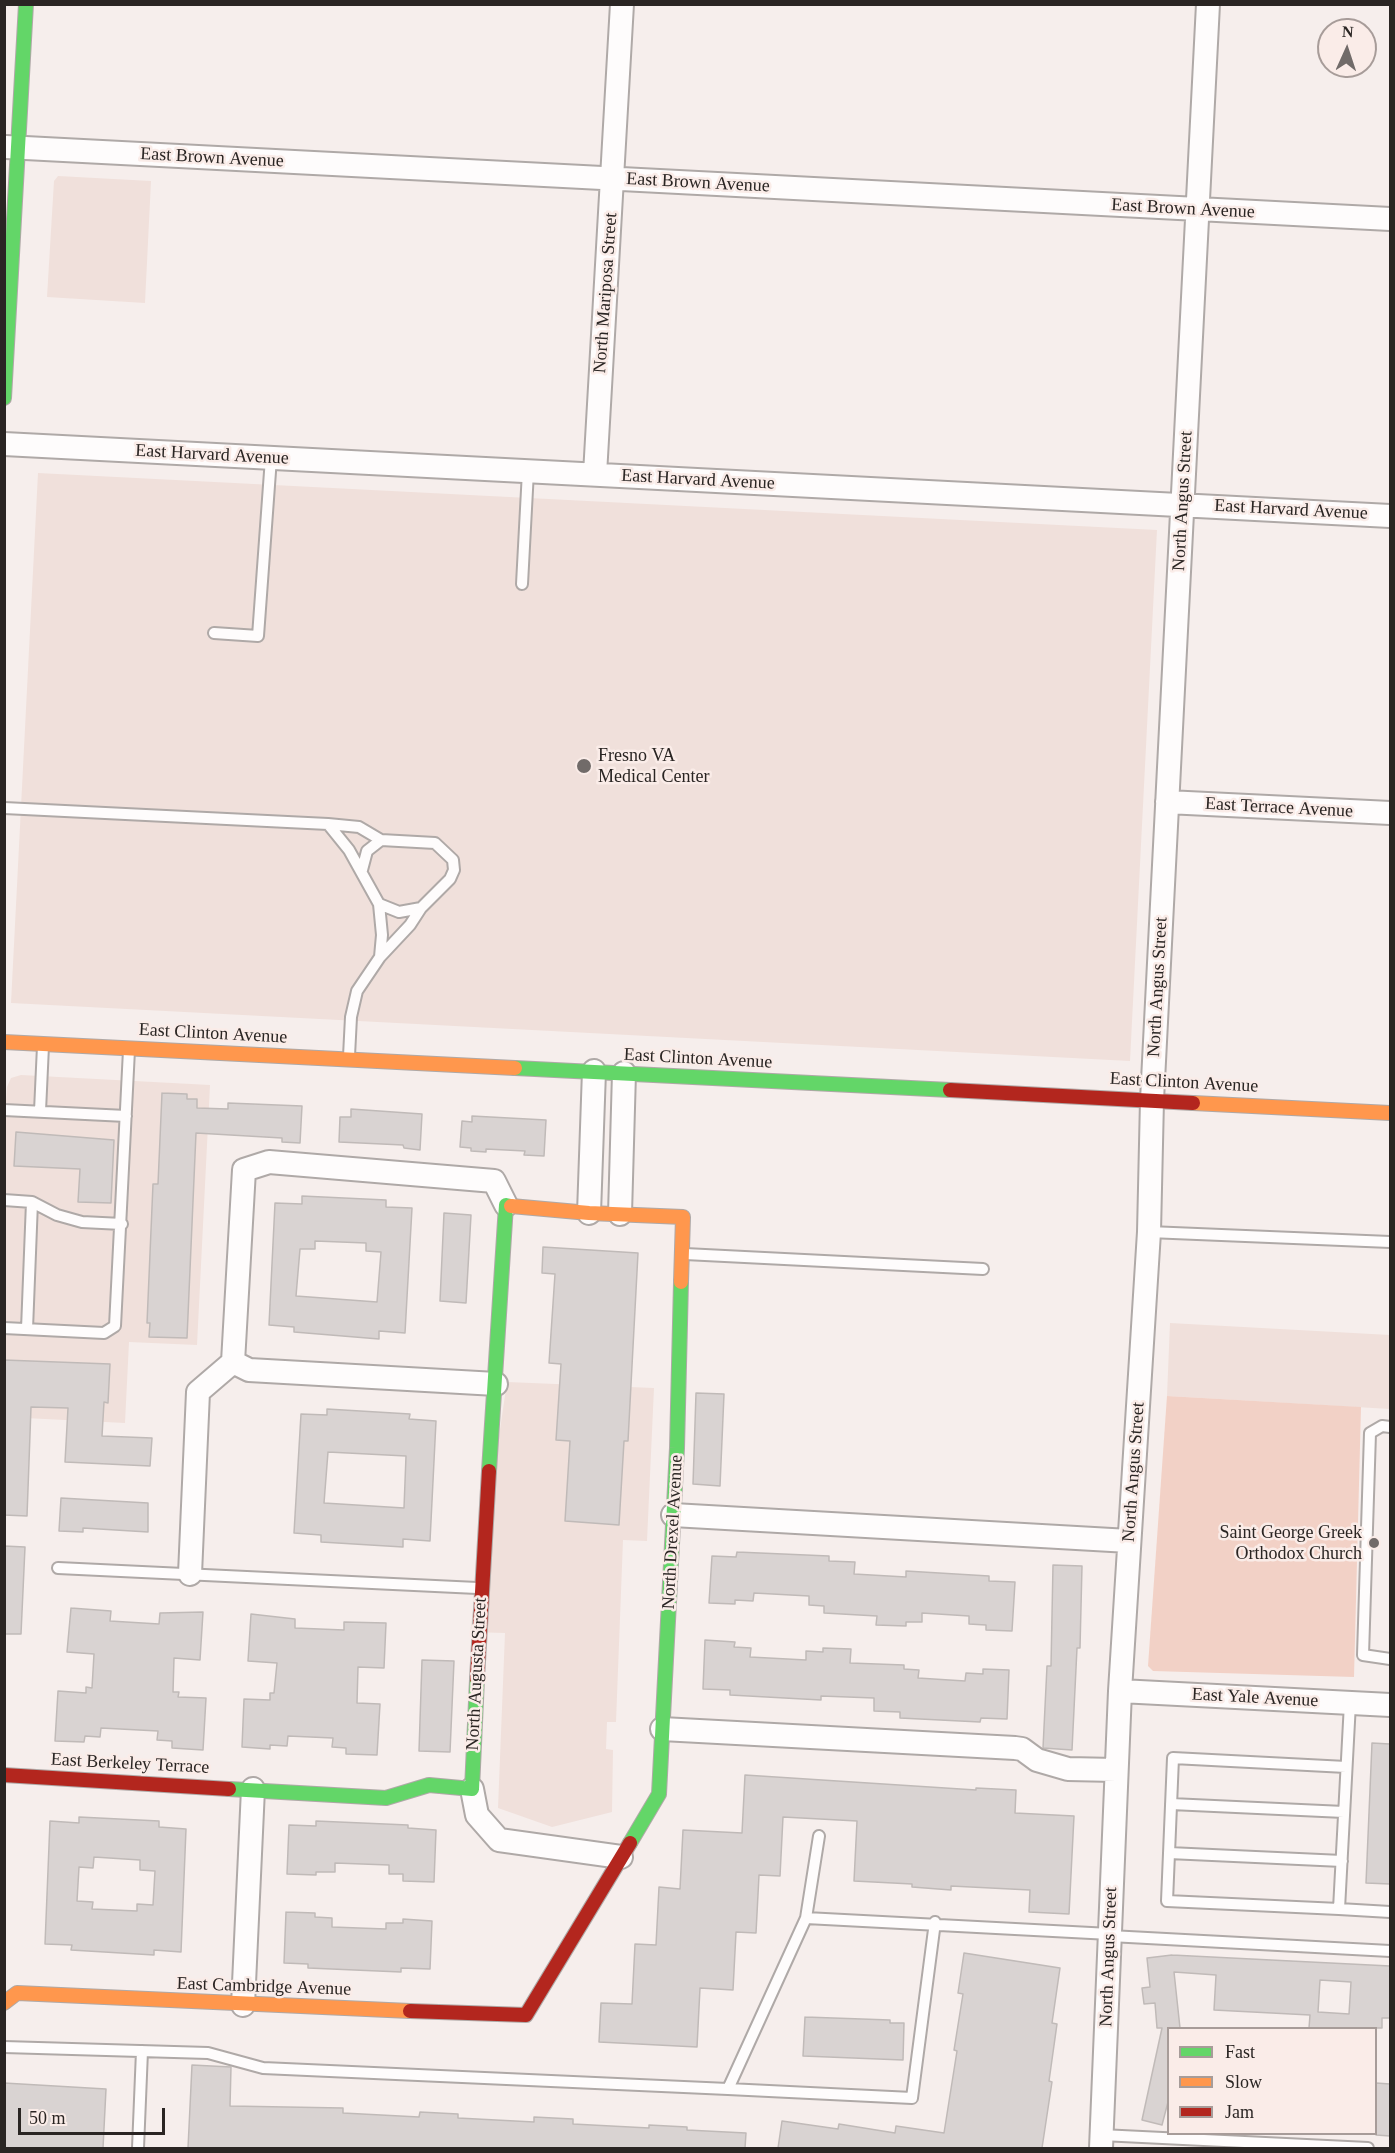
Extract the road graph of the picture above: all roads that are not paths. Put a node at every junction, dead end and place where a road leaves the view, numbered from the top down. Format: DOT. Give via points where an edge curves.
graph roads {
  1 [pos="26,4"];
  2 [pos="622,4"];
  3 [pos="1208,4"];
  4 [pos="13,148"];
  5 [pos="613,179"];
  6 [pos="1198,209"];
  7 [pos="1390,219"];
  8 [pos="4,398"];
  9 [pos="4,444"];
  10 [pos="271,458"];
  11 [pos="528,471"];
  12 [pos="594,474"];
  13 [pos="1182,505"];
  14 [pos="1390,516"];
  15 [pos="522,584"];
  16 [pos="214,633"];
  17 [pos="1167,802"];
  18 [pos="4,808"];
  19 [pos="1390,813"];
  20 [pos="328,824"];
  21 [pos="381,840"];
  22 [pos="362,870"];
  23 [pos="379,904"];
  24 [pos="421,908"];
  25 [pos="380,957"];
  26 [pos="4,1042"];
  27 [pos="43,1044"];
  28 [pos="129,1048"];
  29 [pos="348,1059"];
  30 [pos="594,1071"];
  31 [pos="624,1073"];
  32 [pos="1152,1100"];
  33 [pos="4,1110"];
  34 [pos="40,1111"];
  35 [pos="1390,1113"];
  36 [pos="126,1116"];
  37 [pos="4,1200"];
  38 [pos="32,1202"];
  39 [pos="506,1206"];
  40 [pos="590,1213"];
  41 [pos="620,1214"];
  42 [pos="122,1224"];
  43 [pos="1149,1232"];
  44 [pos="1390,1242"];
  45 [pos="682,1254"];
  46 [pos="982,1269"];
  47 [pos="4,1328"];
  48 [pos="27,1329"];
  49 [pos="232,1362"];
  50 [pos="496,1384"];
  51 [pos="1390,1427"];
  52 [pos="674,1515"];
  53 [pos="1129,1541"];
  54 [pos="58,1568"];
  55 [pos="190,1574"];
  56 [pos="481,1588"];
  57 [pos="1390,1659"];
  58 [pos="1120,1691"];
  59 [pos="1350,1703"];
  60 [pos="1390,1705"];
  61 [pos="662,1730"];
  62 [pos="1346,1767"];
  63 [pos="1116,1770"];
  64 [pos="4,1775"];
  65 [pos="253,1789"];
  66 [pos="472,1789"];
  67 [pos="1171,1804"];
  68 [pos="1344,1812"];
  69 [pos="819,1836"];
  70 [pos="1169,1853"];
  71 [pos="621,1857"];
  72 [pos="1342,1861"];
  73 [pos="1339,1909"];
  74 [pos="1390,1911"];
  75 [pos="806,1918"];
  76 [pos="935,1923"];
  77 [pos="1110,1935"];
  78 [pos="1390,1952"];
  79 [pos="4,2003"];
  80 [pos="243,2005"];
  81 [pos="526,2015"];
  82 [pos="4,2047"];
  83 [pos="142,2051"];
  84 [pos="728,2089"];
  85 [pos="1101,2142"];
  86 [pos="138,2148"];
  87 [pos="1368,2148"];
  1 -- 4 [label="street"];
  2 -- 5 [label="street, North Mariposa Street"];
  3 -- 6 [label="street, North Angus Street"];
  4 -- 5 [label="street, East Brown Avenue"];
  4 -- 8 [label="street"];
  5 -- 6 [label="street, East Brown Avenue"];
  5 -- 12 [label="street, North Mariposa Street"];
  6 -- 7 [label="street, East Brown Avenue"];
  6 -- 13 [label="street, North Angus Street"];
  9 -- 10 [label="street, East Harvard Avenue"];
  10 -- 11 [label="street, East Harvard Avenue"];
  10 -- 16 [label="lane" via="258,636"];
  11 -- 12 [label="street, East Harvard Avenue"];
  11 -- 15 [label="lane"];
  12 -- 13 [label="street, East Harvard Avenue"];
  13 -- 14 [label="street, East Harvard Avenue"];
  13 -- 17 [label="street, North Angus Street"];
  17 -- 19 [label="street, East Terrace Avenue"];
  17 -- 32 [label="street, North Angus Street"];
  18 -- 20 [label="lane"];
  20 -- 21 [label="lane" via="359,827"];
  20 -- 22 [label="lane"];
  21 -- 22 [label="lane" via="367,851"];
  21 -- 24 [label="lane" via="435,843 453,860 450,879"];
  22 -- 23 [label="lane"];
  23 -- 24 [label="lane" via="399,912"];
  23 -- 25 [label="lane"];
  24 -- 25 [label="lane"];
  25 -- 29 [label="lane" via="357,991"];
  26 -- 27 [label="street, East Clinton Avenue"];
  27 -- 28 [label="street, East Clinton Avenue"];
  27 -- 34 [label="lane"];
  28 -- 29 [label="street, East Clinton Avenue"];
  28 -- 36 [label="lane"];
  29 -- 30 [label="street, East Clinton Avenue"];
  30 -- 31 [label="street, East Clinton Avenue"];
  30 -- 40 [label="street"];
  31 -- 32 [label="street, East Clinton Avenue"];
  31 -- 41 [label="street"];
  32 -- 35 [label="street, East Clinton Avenue"];
  32 -- 43 [label="street, North Angus Street"];
  33 -- 34 [label="lane"];
  34 -- 36 [label="lane"];
  36 -- 42 [label="lane"];
  37 -- 38 [label="lane"];
  38 -- 42 [label="lane" via="82,1222"];
  38 -- 48 [label="lane"];
  39 -- 40 [label="street"];
  39 -- 49 [label="street" via="494,1181 269,1162 244,1170"];
  39 -- 50 [label="street, North Augusta Street"];
  40 -- 41 [label="street"];
  41 -- 45 [label="street, North Drexel Avenue" via="683,1217"];
  42 -- 48 [label="lane" via="115,1326 104,1333"];
  43 -- 44 [label="lane"];
  43 -- 53 [label="street, North Angus Street"];
  45 -- 46 [label="lane"];
  45 -- 52 [label="street, North Drexel Avenue"];
  47 -- 48 [label="lane"];
  49 -- 50 [label="street" via="249,1370"];
  49 -- 55 [label="street" via="198,1392"];
  50 -- 56 [label="street, North Augusta Street"];
  51 -- 57 [label="lane" via="1382,1426 1370,1433 1363,1655"];
  52 -- 53 [label="street"];
  52 -- 61 [label="street, North Drexel Avenue"];
  53 -- 58 [label="street, North Angus Street"];
  54 -- 55 [label="lane"];
  55 -- 56 [label="lane"];
  56 -- 66 [label="street, North Augusta Street"];
  58 -- 59 [label="street, East Yale Avenue"];
  58 -- 63 [label="street, North Angus Street"];
  59 -- 60 [label="street, East Yale Avenue"];
  59 -- 62 [label="lane"];
  61 -- 63 [label="street" via="1015,1748 1037,1760 1068,1769"];
  61 -- 71 [label="street, North Drexel Avenue" via="659,1794"];
  62 -- 67 [label="lane" via="1173,1758"];
  62 -- 68 [label="lane"];
  63 -- 77 [label="street, North Angus Street"];
  64 -- 65 [label="street, East Berkeley Terrace"];
  65 -- 66 [label="street" via="386,1798 429,1785"];
  65 -- 80 [label="street"];
  66 -- 71 [label="street" via="477,1815 499,1840"];
  67 -- 68 [label="lane"];
  67 -- 70 [label="lane"];
  68 -- 72 [label="lane"];
  69 -- 75 [label="lane"];
  70 -- 72 [label="lane"];
  70 -- 73 [label="lane" via="1167,1901"];
  71 -- 81 [label="street, North Drexel Avenue"];
  72 -- 73 [label="lane"];
  73 -- 74 [label="lane"];
  75 -- 76 [label="lane"];
  75 -- 84 [label="lane"];
  76 -- 77 [label="lane"];
  76 -- 84 [label="lane" via="912,2098"];
  77 -- 78 [label="lane"];
  77 -- 85 [label="street, North Angus Street"];
  79 -- 80 [label="street, East Cambridge Avenue" via="17,1993"];
  80 -- 81 [label="street, East Cambridge Avenue"];
  82 -- 83 [label="lane"];
  83 -- 84 [label="lane" via="208,2053 263,2068"];
  83 -- 86 [label="lane"];
  85 -- 87 [label="lane"];
}
